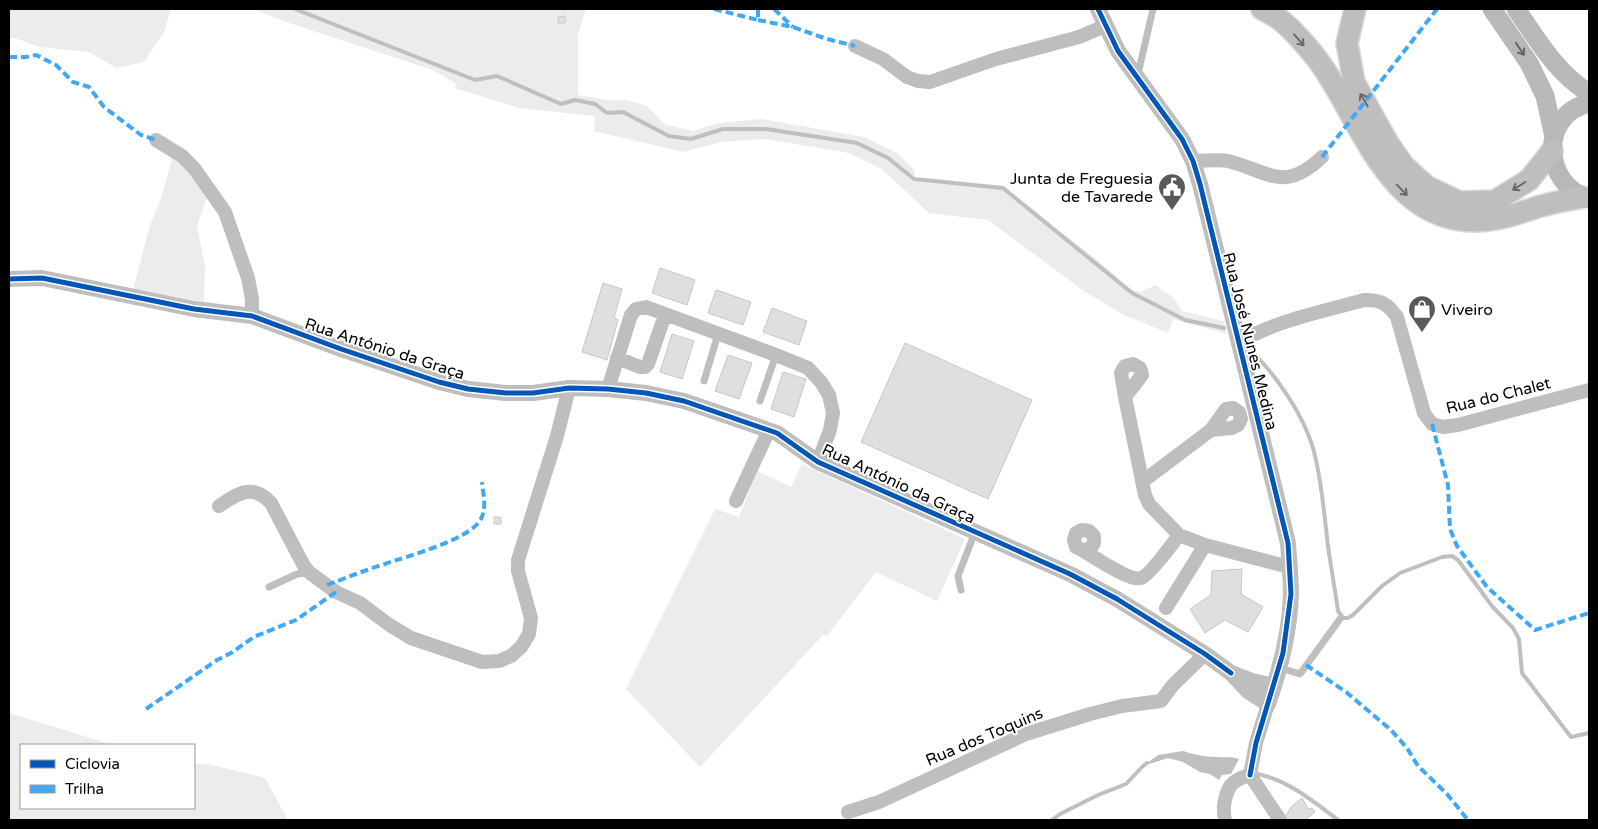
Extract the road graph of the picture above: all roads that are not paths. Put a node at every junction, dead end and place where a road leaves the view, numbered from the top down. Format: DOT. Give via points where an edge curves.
graph roads {
  1 [pos="1098,9"];
  2 [pos="1153,9"];
  3 [pos="1262,9"];
  4 [pos="1355,9"];
  5 [pos="1492,9"];
  6 [pos="1516,9"];
  7 [pos="1105,26"];
  8 [pos="855,46"];
  9 [pos="1137,77"];
  10 [pos="1589,94"];
  11 [pos="1589,103"];
  12 [pos="156,140"];
  13 [pos="1553,144"];
  14 [pos="1380,147"];
  15 [pos="1322,157"];
  16 [pos="1193,160"];
  17 [pos="1586,198"];
  18 [pos="9,279"];
  19 [pos="666,315"];
  20 [pos="252,316"];
  21 [pos="718,334"];
  22 [pos="1239,342"];
  23 [pos="776,355"];
  24 [pos="617,358"];
  25 [pos="704,381"];
  26 [pos="569,388"];
  27 [pos="608,388"];
  28 [pos="1589,390"];
  29 [pos="1125,397"];
  30 [pos="760,402"];
  31 [pos="770,430"];
  32 [pos="1211,430"];
  33 [pos="818,462"];
  34 [pos="1142,482"];
  35 [pos="736,501"];
  36 [pos="219,506"];
  37 [pos="975,532"];
  38 [pos="1179,535"];
  39 [pos="1205,545"];
  40 [pos="1082,550"];
  41 [pos="1289,567"];
  42 [pos="310,573"];
  43 [pos="269,587"];
  44 [pos="960,590"];
  45 [pos="1166,608"];
  46 [pos="1340,619"];
  47 [pos="1206,654"];
  48 [pos="1280,668"];
  49 [pos="1231,673"];
  50 [pos="1274,686"];
  51 [pos="1268,704"];
  52 [pos="1250,775"];
  53 [pos="848,812"];
  54 [pos="1224,820"];
  55 [pos="1280,820"];
  1 -- 7 [label="street, Rua José Nunes Medina"];
  2 -- 9 [label="lane"];
  3 -- 14 [label="main road, one-way" via="1284,23 1320,63"];
  14 -- 4 [label="main road, one-way" via="1354,82 1347,43"];
  5 -- 13 [label="main road, one-way" via="1533,71 1545,96"];
  6 -- 10 [label="main road" via="1549,56 1576,86"];
  7 -- 8 [label="street" via="1079,37 996,59 930,82 918,82 907,77 883,59"];
  7 -- 9 [label="street, Rua José Nunes Medina"];
  9 -- 16 [label="street, Rua José Nunes Medina" via="1170,120"];
  11 -- 13 [label="main road" via="1572,111 1561,122"];
  12 -- 20 [label="street" via="182,156 194,168 225,212 248,278"];
  13 -- 14 [label="main road, one-way" via="1529,180 1495,201 1459,202 1426,186"];
  13 -- 17 [label="main road" via="1554,165 1560,178 1570,189"];
  14 -- 17 [label="main road, one-way" via="1395,183 1410,198 1428,209 1458,219 1497,220 1543,206"];
  15 -- 16 [label="street" via="1298,175 1284,178 1226,161"];
  16 -- 22 [label="street, Rua José Nunes Medina"];
  18 -- 20 [label="street, Rua António da Graça" via="42,278"];
  19 -- 21 [label="street"];
  19 -- 24 [label="street" via="646,308 636,309"];
  19 -- 24 [label="street" via="645,367"];
  20 -- 26 [label="street, Rua António da Graça" via="341,349 468,389 533,393"];
  21 -- 23 [label="street"];
  21 -- 25 [label="lane"];
  22 -- 28 [label="street, Rua do Chalet" via="1282,322 1364,300 1376,300 1389,306 1397,317 1424,413 1432,424 1443,427 1458,425"];
  22 -- 41 [label="street, Rua José Nunes Medina" via="1288,543"];
  23 -- 30 [label="lane"];
  23 -- 33 [label="street" via="808,368 829,395 833,413"];
  24 -- 27 [label="street"];
  26 -- 27 [label="street, Rua António da Graça"];
  26 -- 42 [label="street" via="518,560 531,618 529,634 522,647 511,656 482,662 412,638"];
  27 -- 31 [label="street, Rua António da Graça" via="684,401"];
  29 -- 34 [label="street"];
  31 -- 33 [label="street, Rua António da Graça"];
  31 -- 35 [label="street"];
  32 -- 34 [label="street"];
  33 -- 37 [label="street, Rua António da Graça"];
  34 -- 38 [label="street" via="1150,504"];
  36 -- 42 [label="street" via="245,492 264,495"];
  37 -- 44 [label="lane" via="958,576"];
  37 -- 47 [label="street, Rua António da Graça" via="1118,599"];
  38 -- 39 [label="street"];
  38 -- 40 [label="street" via="1141,578 1132,578"];
  39 -- 41 [label="street"];
  39 -- 45 [label="street"];
  41 -- 48 [label="street, Rua José Nunes Medina" via="1291,594"];
  42 -- 43 [label="lane" via="297,574"];
  46 -- 48 [label="lane" via="1300,674"];
  47 -- 49 [label="street, Rua António da Graça"];
  47 -- 53 [label="street, Rua dos Toquins" via="1161,701 1122,706 1026,734 879,802"];
  48 -- 50 [label="street, Rua José Nunes Medina"];
  49 -- 50 [label="street, Rua António da Graça"];
  49 -- 51 [label="street, Rua António da Graça" via="1248,691"];
  50 -- 51 [label="street, Rua José Nunes Medina"];
  51 -- 52 [label="street"];
  52 -- 54 [label="street" via="1231,785 1225,800"];
  52 -- 55 [label="street"];
}
